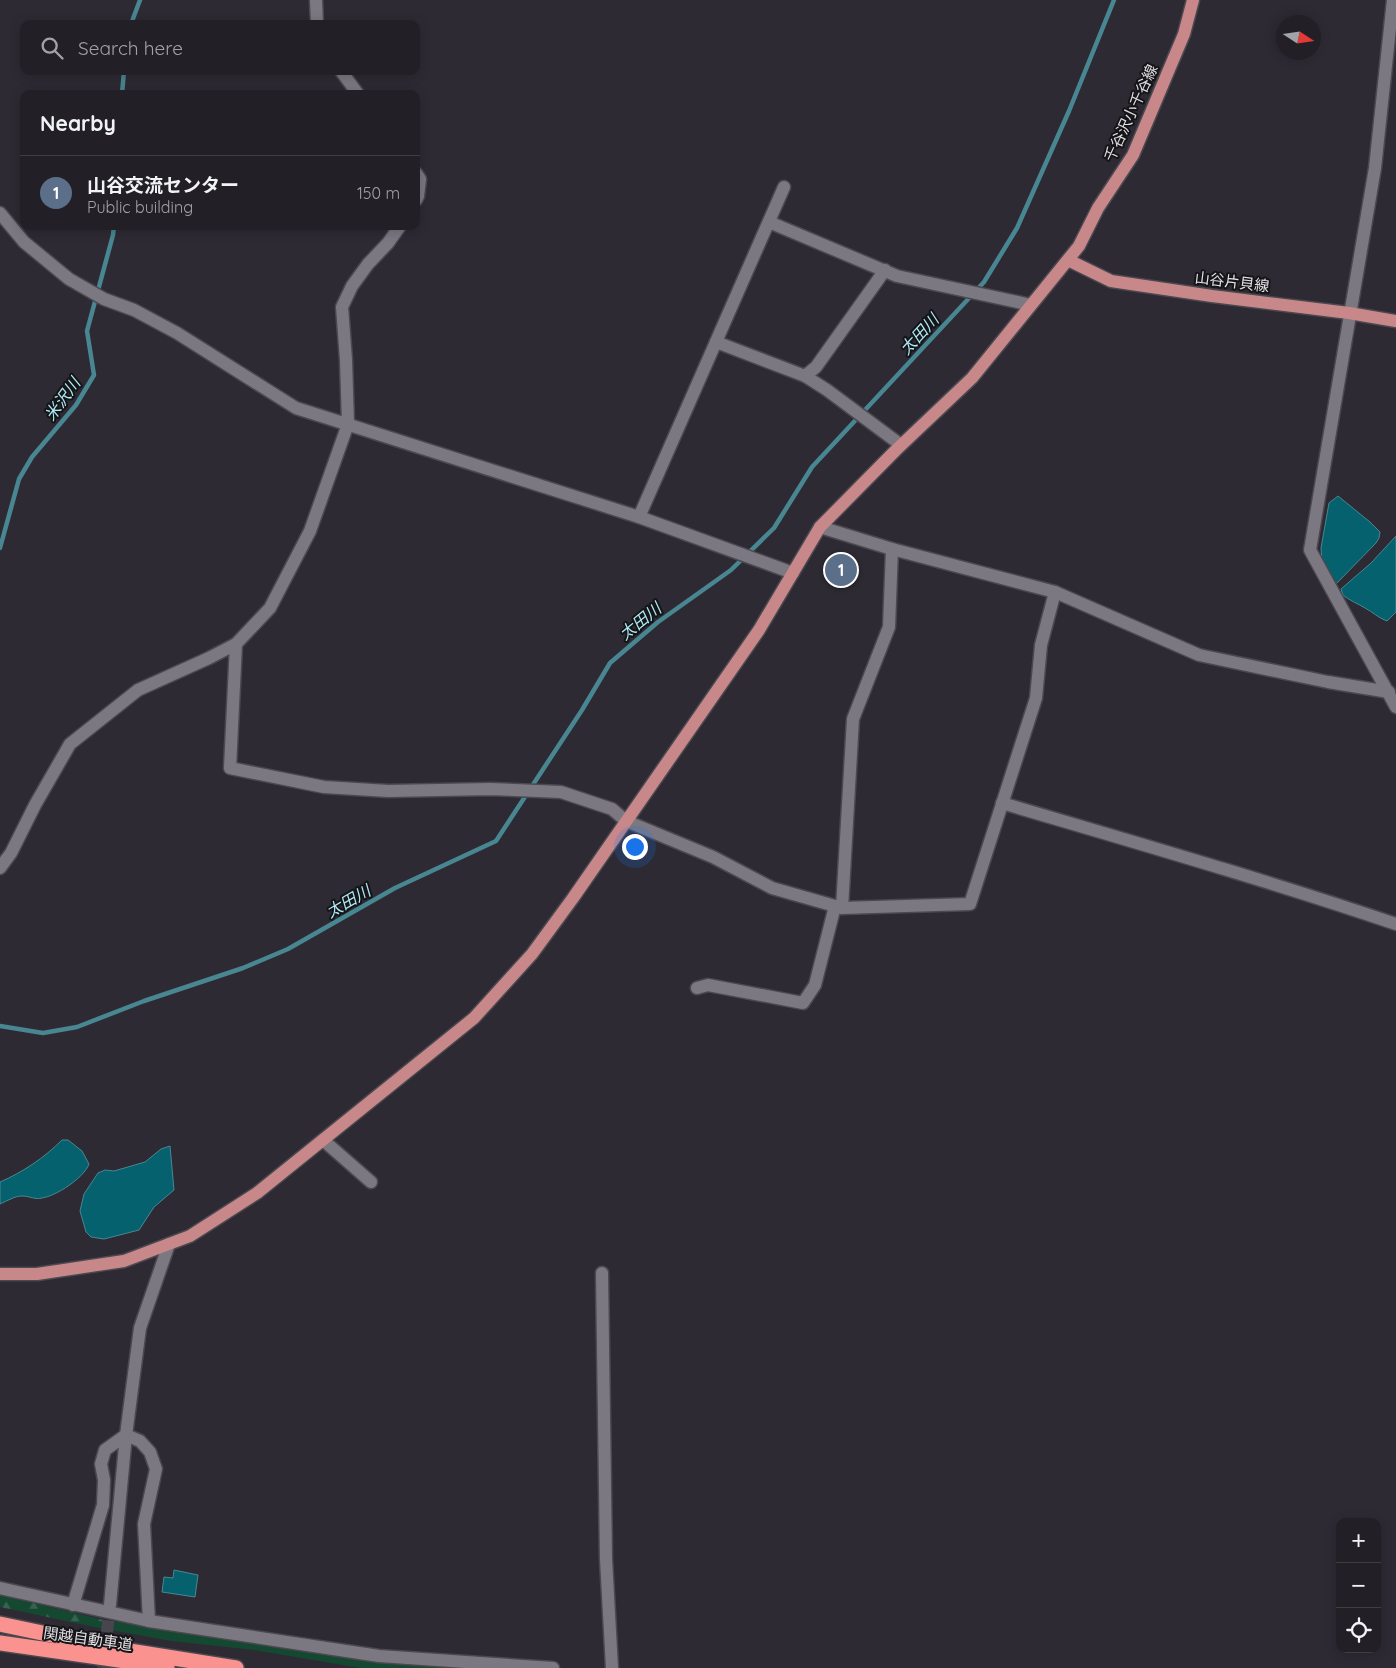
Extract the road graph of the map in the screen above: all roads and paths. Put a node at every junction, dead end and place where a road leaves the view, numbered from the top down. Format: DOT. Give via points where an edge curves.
graph roads {
  1 [pos="316,0"];
  2 [pos="1193,0"];
  3 [pos="1393,0"];
  4 [pos="316,20"];
  5 [pos="344,75"];
  6 [pos="355,90"];
  7 [pos="784,187"];
  8 [pos="0,213"];
  9 [pos="769,222"];
  10 [pos="397,230"];
  11 [pos="1068,260"];
  12 [pos="885,270"];
  13 [pos="1031,306"];
  14 [pos="1349,312"];
  15 [pos="1396,321"];
  16 [pos="716,342"];
  17 [pos="805,376"];
  18 [pos="348,424"];
  19 [pos="901,446"];
  20 [pos="639,517"];
  21 [pos="820,527"];
  22 [pos="892,549"];
  23 [pos="793,573"];
  24 [pos="1055,592"];
  25 [pos="236,644"];
  26 [pos="1389,692"];
  27 [pos="1396,707"];
  28 [pos="1002,803"];
  29 [pos="626,821"];
  30 [pos="0,868"];
  31 [pos="839,907"];
  32 [pos="1396,924"];
  33 [pos="698,988"];
  34 [pos="323,1140"];
  35 [pos="372,1182"];
  36 [pos="169,1244"];
  37 [pos="602,1273"];
  38 [pos="0,1274"];
  39 [pos="126,1435"];
  40 [pos="0,1588"];
  41 [pos="73,1605"];
  42 [pos="110,1605"];
  43 [pos="149,1621"];
  44 [pos="0,1624"];
  45 [pos="0,1643"];
  46 [pos="171,1668"];
  47 [pos="236,1668"];
  48 [pos="553,1668"];
  49 [pos="612,1668"];
  1 -- 4 [label="street"];
  2 -- 11 [label="main road, 千谷沢小千谷線" via="1184,34 1133,155"];
  3 -- 14 [label="street" via="1375,168"];
  5 -- 6 [label="street"];
  7 -- 9 [label="street"];
  8 -- 18 [label="street" via="24,242 69,279 177,333 296,408"];
  9 -- 12 [label="street"];
  9 -- 16 [label="street"];
  10 -- 18 [label="street" via="352,286 342,307"];
  11 -- 13 [label="main road, 千谷沢小千谷線"];
  11 -- 14 [label="main road, 山谷片貝線" via="1111,281"];
  12 -- 13 [label="street" via="897,276"];
  12 -- 17 [label="street" via="816,367"];
  13 -- 19 [label="main road, 千谷沢小千谷線" via="972,378"];
  14 -- 15 [label="main road, 山谷片貝線"];
  14 -- 26 [label="street" via="1310,550"];
  16 -- 17 [label="street"];
  16 -- 20 [label="street"];
  17 -- 19 [label="street"];
  18 -- 20 [label="street"];
  18 -- 25 [label="street" via="310,531 270,608"];
  19 -- 21 [label="main road, 千谷沢小千谷線"];
  20 -- 23 [label="street"];
  21 -- 22 [label="street"];
  21 -- 23 [label="main road, 千谷沢小千谷線"];
  22 -- 24 [label="street"];
  22 -- 31 [label="street" via="889,626 853,720"];
  23 -- 29 [label="main road, 千谷沢小千谷線" via="759,630"];
  24 -- 26 [label="street" via="1199,655"];
  24 -- 28 [label="street" via="1041,645 1036,698"];
  25 -- 29 [label="street" via="230,768 324,787 388,791 490,789 561,792 612,809"];
  25 -- 30 [label="street" via="138,690 70,744"];
  26 -- 27 [label="street"];
  28 -- 31 [label="street" via="970,904"];
  28 -- 32 [label="street" via="1204,862"];
  29 -- 31 [label="street" via="713,858 772,888"];
  29 -- 34 [label="main road, 千谷沢小千谷線" via="532,954 474,1018"];
  31 -- 33 [label="street" via="815,985 803,1003 708,985"];
  34 -- 35 [label="street"];
  34 -- 36 [label="main road, 千谷沢小千谷線" via="257,1192 190,1236"];
  36 -- 38 [label="main road, 千谷沢小千谷線" via="124,1261 37,1274"];
  36 -- 39 [label="street" via="140,1328"];
  37 -- 49 [label="street" via="606,1559"];
  39 -- 41 [label="street" via="105,1450 103,1505"];
  39 -- 42 [label="street"];
  39 -- 43 [label="street" via="140,1441 150,1452 156,1469 144,1524"];
  40 -- 41 [label="street"];
  41 -- 43 [label="street"];
  43 -- 48 [label="street" via="379,1656"];
  44 -- 47 [label="highway" via="123,1650"];
  45 -- 46 [label="highway, 関越自動車道"];
}
